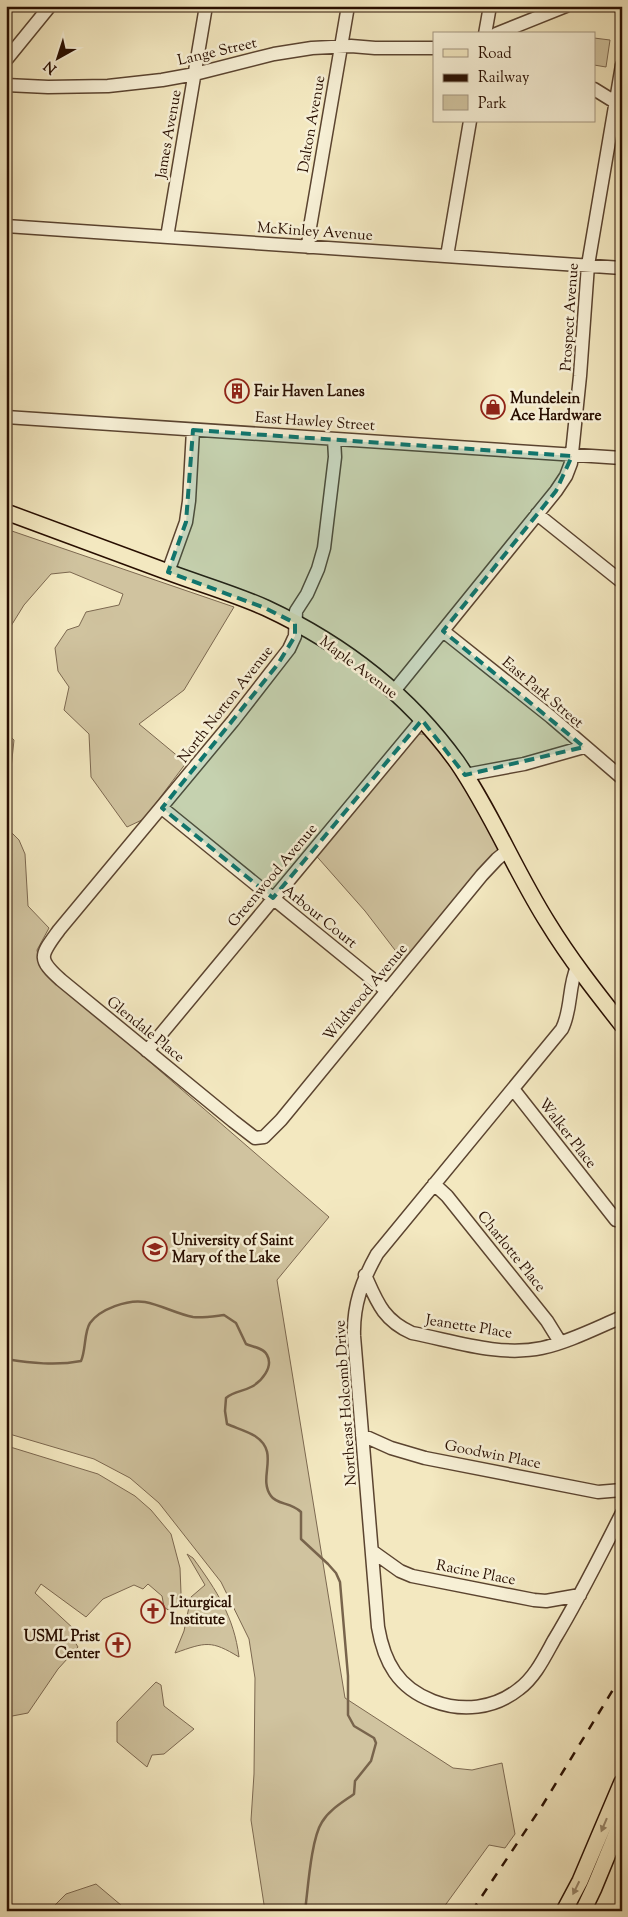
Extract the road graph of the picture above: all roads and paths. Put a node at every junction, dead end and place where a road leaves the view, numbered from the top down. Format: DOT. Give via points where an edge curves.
graph roads {
  1 [pos="50,6"];
  2 [pos="206,6"];
  3 [pos="348,6"];
  4 [pos="490,6"];
  5 [pos="566,6"];
  6 [pos="485,32"];
  7 [pos="501,32"];
  8 [pos="341,47"];
  9 [pos="433,48"];
  10 [pos="6,60"];
  11 [pos="622,65"];
  12 [pos="195,74"];
  13 [pos="6,85"];
  14 [pos="596,90"];
  15 [pos="615,102"];
  16 [pos="470,122"];
  17 [pos="6,226"];
  18 [pos="167,237"];
  19 [pos="308,247"];
  20 [pos="447,256"];
  21 [pos="588,266"];
  22 [pos="622,268"];
  23 [pos="6,417"];
  24 [pos="193,430"];
  25 [pos="334,439"];
  26 [pos="572,456"];
  27 [pos="622,458"];
  28 [pos="6,512"];
  29 [pos="537,514"];
  30 [pos="168,572"];
  31 [pos="622,582"];
  32 [pos="295,623"];
  33 [pos="443,631"];
  34 [pos="394,691"];
  35 [pos="422,720"];
  36 [pos="584,747"];
  37 [pos="465,774"];
  38 [pos="622,778"];
  39 [pos="162,808"];
  40 [pos="508,850"];
  41 [pos="273,898"];
  42 [pos="47,947"];
  43 [pos="577,966"];
  44 [pos="387,992"];
  45 [pos="622,1025"];
  46 [pos="147,1051"];
  47 [pos="513,1089"];
  48 [pos="244,1129"];
  49 [pos="434,1184"];
  50 [pos="616,1220"];
  51 [pos="365,1275"];
  52 [pos="622,1317"];
  53 [pos="560,1342"];
  54 [pos="362,1435"];
  55 [pos="622,1490"];
  56 [pos="622,1513"];
  57 [pos="372,1551"];
  58 [pos="580,1595"];
  59 [pos="622,1782"];
  60 [pos="622,1820"];
  61 [pos="564,1911"];
  62 [pos="583,1911"];
  1 -- 10 [label="street"];
  2 -- 12 [label="street, James Avenue"];
  3 -- 8 [label="street, Dalton Avenue"];
  4 -- 6 [label="street"];
  5 -- 7 [label="street"];
  8 -- 9 [label="street, Lange Street"];
  8 -- 12 [label="street, Lange Street" via="274,54"];
  8 -- 19 [label="street, Dalton Avenue"];
  11 -- 15 [label="street, Prospect Avenue"];
  12 -- 13 [label="street, Lange Street" via="108,86"];
  12 -- 18 [label="street, James Avenue"];
  14 -- 15 [label="street"];
  15 -- 21 [label="street, Prospect Avenue"];
  16 -- 20 [label="street"];
  17 -- 18 [label="street, McKinley Avenue"];
  18 -- 19 [label="street, McKinley Avenue"];
  19 -- 20 [label="street, McKinley Avenue"];
  20 -- 21 [label="street, McKinley Avenue"];
  21 -- 22 [label="street, McKinley Avenue"];
  21 -- 26 [label="street, Prospect Avenue"];
  23 -- 24 [label="street, East Hawley Street"];
  24 -- 25 [label="street, East Hawley Street"];
  24 -- 30 [label="street" via="186,522"];
  25 -- 26 [label="street, East Hawley Street"];
  25 -- 32 [label="street, North Norton Avenue" via="335,457 324,548 307,594 296,611"];
  26 -- 27 [label="street, East Hawley Street"];
  26 -- 29 [label="street, Prospect Avenue" via="566,476"];
  28 -- 30 [label="main road, Maple Avenue"];
  29 -- 31 [label="street"];
  29 -- 33 [label="street, Prospect Avenue"];
  30 -- 32 [label="main road, Maple Avenue" via="265,608"];
  32 -- 34 [label="main road, Maple Avenue" via="351,656"];
  32 -- 39 [label="street, North Norton Avenue" via="295,636 278,664"];
  33 -- 34 [label="street, Prospect Avenue"];
  33 -- 36 [label="street, East Park Street"];
  34 -- 35 [label="main road, Maple Avenue"];
  35 -- 37 [label="main road, Maple Avenue"];
  35 -- 41 [label="street, Greenwood Avenue"];
  36 -- 37 [label="street" via="524,764"];
  36 -- 38 [label="street, East Park Street"];
  37 -- 40 [label="main road, Maple Avenue"];
  39 -- 41 [label="street, Arbour Court"];
  39 -- 42 [label="street, North Norton Avenue"];
  40 -- 43 [label="main road, Maple Avenue" via="547,922"];
  40 -- 44 [label="street, Wildwood Avenue" via="482,875"];
  41 -- 44 [label="street, Arbour Court"];
  41 -- 46 [label="street, Greenwood Avenue"];
  42 -- 46 [label="street, Glendale Place" via="43,956 48,968"];
  43 -- 45 [label="main road, Maple Avenue"];
  43 -- 47 [label="street, Northeast Holcomb Drive" via="562,1029"];
  44 -- 48 [label="street, Wildwood Avenue" via="264,1138"];
  46 -- 48 [label="street, Glendale Place"];
  47 -- 49 [label="street, Northeast Holcomb Drive"];
  47 -- 50 [label="street, Walker Place"];
  49 -- 51 [label="street, Northeast Holcomb Drive" via="377,1254"];
  49 -- 53 [label="street, Charlotte Place" via="547,1321"];
  51 -- 53 [label="street, Jeanette Place" via="387,1318 412,1333 510,1351 543,1348"];
  51 -- 54 [label="street, Northeast Holcomb Drive" via="353,1321"];
  52 -- 53 [label="street, Jeanette Place"];
  54 -- 55 [label="street, Goodwin Place" via="425,1458 598,1492"];
  54 -- 57 [label="street, Northeast Holcomb Drive"];
  56 -- 58 [label="street"];
  57 -- 58 [label="street, Racine Place" via="412,1576 534,1600"];
  57 -- 58 [label="street, Northeast Holcomb Drive" via="378,1627 390,1667 402,1681 439,1704 468,1709 507,1698 540,1666"];
  59 -- 61 [label="main road, one-way"];
  60 -- 62 [label="main road"];
}
